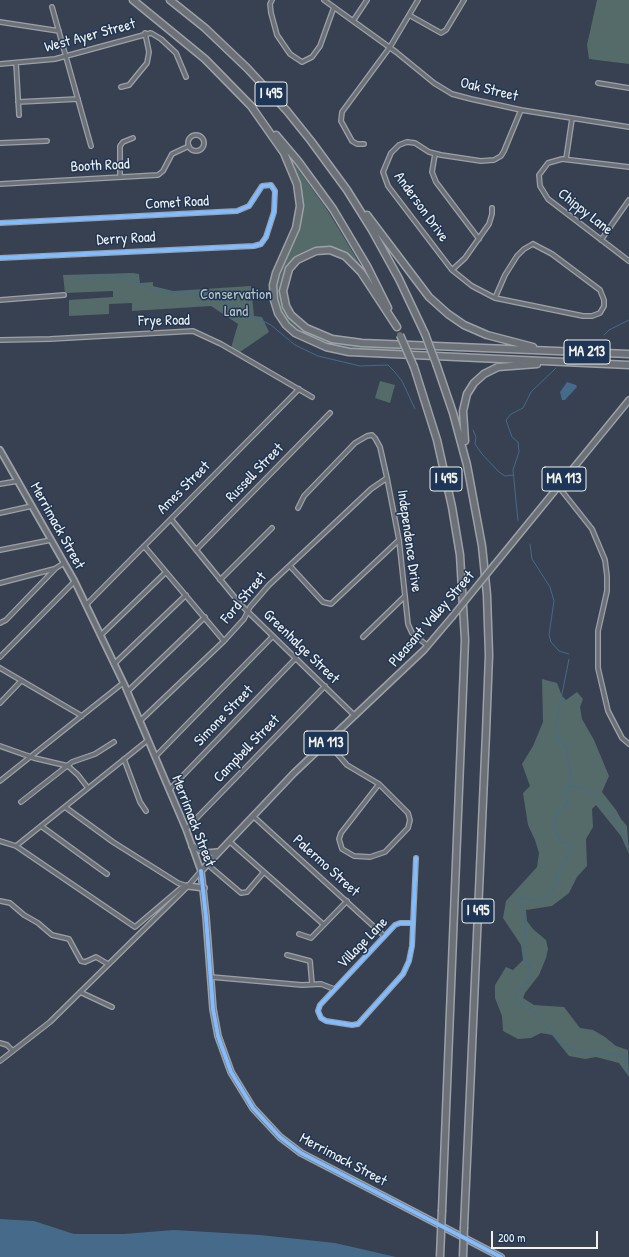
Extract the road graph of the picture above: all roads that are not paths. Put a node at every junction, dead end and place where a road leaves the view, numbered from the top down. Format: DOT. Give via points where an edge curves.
graph roads {
  1 [pos="133,0"];
  2 [pos="170,0"];
  3 [pos="272,0"];
  4 [pos="324,0"];
  5 [pos="367,0"];
  6 [pos="418,0"];
  7 [pos="464,0"];
  8 [pos="52,7"];
  9 [pos="334,7"];
  10 [pos="409,15"];
  11 [pos="353,21"];
  12 [pos="0,22"];
  13 [pos="59,31"];
  14 [pos="144,33"];
  15 [pos="390,47"];
  16 [pos="66,56"];
  17 [pos="16,63"];
  18 [pos="0,64"];
  19 [pos="186,77"];
  20 [pos="598,83"];
  21 [pos="121,87"];
  22 [pos="629,88"];
  23 [pos="78,99"];
  24 [pos="18,102"];
  25 [pos="251,106"];
  26 [pos="521,110"];
  27 [pos="19,115"];
  28 [pos="572,119"];
  29 [pos="629,127"];
  30 [pos="133,138"];
  31 [pos="47,141"];
  32 [pos="0,143"];
  33 [pos="364,144"];
  34 [pos="91,146"];
  35 [pos="188,146"];
  36 [pos="435,154"];
  37 [pos="566,159"];
  38 [pos="629,167"];
  39 [pos="120,177"];
  40 [pos="0,184"];
  41 [pos="629,200"];
  42 [pos="355,202"];
  43 [pos="492,208"];
  44 [pos="0,223"];
  45 [pos="478,238"];
  46 [pos="601,240"];
  47 [pos="254,246"];
  48 [pos="0,258"];
  49 [pos="629,261"];
  50 [pos="452,270"];
  51 [pos="64,295"];
  52 [pos="495,298"];
  53 [pos="0,300"];
  54 [pos="397,327"];
  55 [pos="0,340"];
  56 [pos="544,350"];
  57 [pos="629,354"];
  58 [pos="597,363"];
  59 [pos="629,365"];
  60 [pos="299,389"];
  61 [pos="312,397"];
  62 [pos="629,400"];
  63 [pos="330,413"];
  64 [pos="0,450"];
  65 [pos="467,465"];
  66 [pos="387,478"];
  67 [pos="18,481"];
  68 [pos="0,484"];
  69 [pos="558,486"];
  70 [pos="32,506"];
  71 [pos="298,508"];
  72 [pos="0,513"];
  73 [pos="171,519"];
  74 [pos="272,528"];
  75 [pos="51,540"];
  76 [pos="399,540"];
  77 [pos="144,546"];
  78 [pos="0,550"];
  79 [pos="196,550"];
  80 [pos="64,563"];
  81 [pos="290,566"];
  82 [pos="56,568"];
  83 [pos="166,572"];
  84 [pos="220,580"];
  85 [pos="74,582"];
  86 [pos="0,583"];
  87 [pos="186,596"];
  88 [pos="405,596"];
  89 [pos="86,604"];
  90 [pos="248,611"];
  91 [pos="205,618"];
  92 [pos="0,623"];
  93 [pos="101,635"];
  94 [pos="273,636"];
  95 [pos="363,637"];
  96 [pos="224,641"];
  97 [pos="428,646"];
  98 [pos="0,657"];
  99 [pos="296,658"];
  100 [pos="114,664"];
  101 [pos="0,668"];
  102 [pos="21,680"];
  103 [pos="123,683"];
  104 [pos="325,686"];
  105 [pos="128,692"];
  106 [pos="0,703"];
  107 [pos="82,716"];
  108 [pos="355,716"];
  109 [pos="140,722"];
  110 [pos="148,740"];
  111 [pos="114,742"];
  112 [pos="327,742"];
  113 [pos="629,744"];
  114 [pos="0,746"];
  115 [pos="31,757"];
  116 [pos="155,757"];
  117 [pos="124,759"];
  118 [pos="68,766"];
  119 [pos="0,781"];
  120 [pos="378,784"];
  121 [pos="88,788"];
  122 [pos="169,790"];
  123 [pos="21,802"];
  124 [pos="140,802"];
  125 [pos="136,806"];
  126 [pos="65,807"];
  127 [pos="146,812"];
  128 [pos="253,816"];
  129 [pos="41,826"];
  130 [pos="186,829"];
  131 [pos="0,841"];
  132 [pos="229,841"];
  133 [pos="16,846"];
  134 [pos="192,846"];
  135 [pos="218,852"];
  136 [pos="416,858"];
  137 [pos="207,864"];
  138 [pos="201,871"];
  139 [pos="264,872"];
  140 [pos="107,874"];
  141 [pos="188,886"];
  142 [pos="204,888"];
  143 [pos="0,900"];
  144 [pos="347,901"];
  145 [pos="412,923"];
  146 [pos="324,924"];
  147 [pos="299,934"];
  148 [pos="382,934"];
  149 [pos="287,956"];
  150 [pos="108,964"];
  151 [pos="210,977"];
  152 [pos="312,984"];
  153 [pos="334,990"];
  154 [pos="80,992"];
  155 [pos="112,1007"];
  156 [pos="0,1043"];
  157 [pos="13,1051"];
  158 [pos="0,1061"];
  159 [pos="440,1257"];
  160 [pos="463,1257"];
  161 [pos="501,1257"];
  1 -- 25 [label="highway, I 495" via="199,54"];
  2 -- 42 [label="highway, I 495" via="221,44 271,94 311,141"];
  3 -- 9 [label="street" via="271,13 276,35 290,54 302,62 312,57 320,46"];
  4 -- 9 [label="street, Oak Street"];
  5 -- 11 [label="street"];
  6 -- 10 [label="street"];
  7 -- 10 [label="street" via="446,30 441,33"];
  8 -- 13 [label="street"];
  9 -- 11 [label="street, Oak Street"];
  10 -- 15 [label="street"];
  11 -- 15 [label="street, Oak Street"];
  12 -- 13 [label="street"];
  13 -- 16 [label="street"];
  14 -- 16 [label="street, West Ayer Street"];
  14 -- 19 [label="street, West Ayer Street" via="154,33 176,53"];
  14 -- 21 [label="street" via="149,52 147,63 129,85"];
  15 -- 26 [label="street, Oak Street" via="445,90 471,99"];
  15 -- 33 [label="street" via="340,116 352,141"];
  16 -- 17 [label="street, West Ayer Street"];
  16 -- 23 [label="street"];
  17 -- 18 [label="street, West Ayer Street"];
  17 -- 24 [label="street"];
  20 -- 22 [label="street"];
  23 -- 24 [label="street"];
  23 -- 34 [label="street"];
  24 -- 27 [label="street"];
  25 -- 54 [label="highway, I 495" via="298,161 333,209 367,266"];
  25 -- 58 [label="highway" via="284,153 297,184 300,206 296,228 273,284 278,313 295,333 321,346 349,352"];
  26 -- 28 [label="street, Oak Street"];
  26 -- 36 [label="street, Anderson Drive" via="510,140 497,158 481,161"];
  28 -- 29 [label="street, Oak Street"];
  28 -- 37 [label="street"];
  30 -- 39 [label="street" via="123,142 119,149"];
  31 -- 32 [label="street"];
  35 -- 35 [label="street, Booth Road" via="188,140 192,135 199,135 203,140 203,146 199,150 193,150"];
  35 -- 39 [label="street, Booth Road" via="172,154 158,175"];
  36 -- 45 [label="street" via="433,177"];
  36 -- 50 [label="street, Anderson Drive" via="415,143 404,143 391,153 383,172 388,186"];
  37 -- 38 [label="street, Chippy Lane"];
  37 -- 46 [label="street, Chippy Lane" via="552,161 539,175 543,193"];
  39 -- 40 [label="street, Booth Road"];
  41 -- 46 [label="street"];
  42 -- 56 [label="highway" via="429,297 448,314 487,336"];
  42 -- 65 [label="highway, I 495, bridge" via="399,280 424,334 453,413"];
  43 -- 45 [label="street" via="491,219"];
  44 -- 47 [label="street, Comet Road" via="237,211 247,208 260,188 269,185 275,191 274,216 265,240"];
  45 -- 50 [label="street" via="462,261"];
  46 -- 49 [label="street, Chippy Lane"];
  47 -- 48 [label="street, Derry Road"];
  50 -- 52 [label="street, Anderson Drive" via="472,286"];
  51 -- 53 [label="street"];
  52 -- 52 [label="street, Anderson Drive" via="514,261 524,248 533,244 545,249 596,286 600,290 604,306 600,313 589,317"];
  54 -- 56 [label="highway" via="361,272 345,256 324,250 310,252 289,269 283,291 286,306 300,324 324,336 355,342"];
  54 -- 159 [label="highway, I 495, bridge" via="414,367 437,440 452,506 460,555 465,633"];
  55 -- 60 [label="street, Frye Road" via="193,331 221,344"];
  56 -- 57 [label="highway, MA 213"];
  58 -- 59 [label="highway, MA 213"];
  58 -- 65 [label="highway" via="503,366 480,376 469,390 463,411 462,426"];
  60 -- 61 [label="street, Frye Road"];
  60 -- 73 [label="street, Ames Street"];
  62 -- 69 [label="main road, Pleasant Valley Street / MA 113"];
  63 -- 79 [label="street, Russell Street"];
  64 -- 67 [label="main road, Merrimack Street"];
  65 -- 160 [label="highway, I 495, bridge" via="482,546 489,655"];
  66 -- 71 [label="street, Independence Drive" via="378,442 372,435 355,443 309,490"];
  66 -- 76 [label="street, Independence Drive"];
  66 -- 81 [label="street, Ford Street"];
  67 -- 68 [label="street"];
  67 -- 70 [label="main road, Merrimack Street"];
  69 -- 97 [label="main road, Pleasant Valley Street / MA 113, bridge"];
  69 -- 113 [label="street" via="592,529 605,560 608,576 598,631 598,668 608,711 622,738"];
  70 -- 72 [label="street"];
  70 -- 75 [label="main road, Merrimack Street"];
  73 -- 77 [label="street, Ames Street"];
  73 -- 79 [label="street, Greenhalge Street"];
  74 -- 84 [label="street"];
  75 -- 78 [label="street"];
  75 -- 80 [label="main road, Merrimack Street"];
  76 -- 81 [label="street" via="331,604 323,602"];
  76 -- 88 [label="street, Independence Drive"];
  77 -- 83 [label="street"];
  77 -- 89 [label="street, Ames Street"];
  79 -- 84 [label="street, Greenhalge Street"];
  80 -- 82 [label="street"];
  80 -- 85 [label="main road, Merrimack Street"];
  81 -- 90 [label="street, Ford Street" via="259,596"];
  82 -- 86 [label="street"];
  82 -- 92 [label="street" via="6,620"];
  83 -- 87 [label="street"];
  83 -- 93 [label="street"];
  84 -- 90 [label="street, Greenhalge Street"];
  85 -- 89 [label="main road, Merrimack Street"];
  85 -- 98 [label="street"];
  87 -- 91 [label="street"];
  87 -- 100 [label="street"];
  88 -- 95 [label="street"];
  88 -- 97 [label="street, Independence Drive" via="410,629"];
  89 -- 93 [label="main road, Merrimack Street"];
  90 -- 94 [label="street, Greenhalge Street"];
  90 -- 96 [label="street, Ford Street"];
  91 -- 96 [label="street"];
  91 -- 105 [label="street"];
  93 -- 100 [label="main road, Merrimack Street"];
  94 -- 99 [label="street, Greenhalge Street"];
  94 -- 116 [label="street"];
  96 -- 109 [label="street, Ford Street"];
  97 -- 108 [label="main road, Pleasant Valley Street / MA 113"];
  99 -- 104 [label="street, Greenhalge Street"];
  99 -- 122 [label="street, Simone Street"];
  100 -- 103 [label="main road, Merrimack Street"];
  101 -- 102 [label="street"];
  102 -- 106 [label="street"];
  102 -- 107 [label="street"];
  103 -- 105 [label="main road, Merrimack Street"];
  103 -- 107 [label="street"];
  104 -- 108 [label="street, Greenhalge Street"];
  104 -- 130 [label="street, Campbell Street"];
  105 -- 109 [label="main road, Merrimack Street"];
  107 -- 115 [label="street"];
  108 -- 112 [label="main road, Pleasant Valley Street / MA 113"];
  109 -- 110 [label="main road, Merrimack Street"];
  110 -- 116 [label="main road, Merrimack Street"];
  110 -- 117 [label="street"];
  111 -- 118 [label="street"];
  112 -- 120 [label="street" via="347,765"];
  112 -- 128 [label="main road, Pleasant Valley Street / MA 113"];
  114 -- 115 [label="street"];
  115 -- 118 [label="street"];
  115 -- 119 [label="street"];
  116 -- 122 [label="main road, Merrimack Street"];
  117 -- 121 [label="street"];
  117 -- 124 [label="street"];
  118 -- 121 [label="street"];
  118 -- 123 [label="street"];
  120 -- 120 [label="street" via="341,833 339,839 342,849 354,856 370,857 385,852 408,828 408,813"];
  121 -- 126 [label="street"];
  122 -- 130 [label="main road, Merrimack Street"];
  124 -- 125 [label="street"];
  124 -- 127 [label="street"];
  126 -- 129 [label="street"];
  126 -- 141 [label="street" via="113,842 178,883"];
  128 -- 132 [label="main road, Pleasant Valley Street / MA 113"];
  128 -- 144 [label="street, Palermo Street"];
  129 -- 133 [label="street"];
  129 -- 140 [label="street"];
  130 -- 134 [label="main road, Merrimack Street"];
  131 -- 133 [label="street"];
  132 -- 135 [label="main road, Pleasant Valley Street / MA 113"];
  132 -- 139 [label="street"];
  133 -- 141 [label="street" via="135,927 181,888"];
  134 -- 135 [label="main road" via="206,854"];
  134 -- 138 [label="main road, Merrimack Street"];
  135 -- 137 [label="main road, Pleasant Valley Street / MA 113"];
  136 -- 145 [label="street"];
  137 -- 138 [label="main road, Pleasant Valley Street / MA 113"];
  137 -- 139 [label="street" via="241,893 247,892"];
  138 -- 141 [label="street"];
  138 -- 142 [label="main road, Merrimack Street"];
  139 -- 146 [label="street"];
  141 -- 142 [label="main road"];
  141 -- 150 [label="street"];
  142 -- 151 [label="main road, Merrimack Street"];
  143 -- 150 [label="street" via="10,903 52,935 69,939 81,961 96,957"];
  144 -- 146 [label="street"];
  144 -- 148 [label="street, Palermo Street"];
  145 -- 153 [label="street, Village Lane" via="395,925"];
  145 -- 153 [label="street" via="412,946 407,967 395,985 358,1024 326,1021 319,1017 319,1007"];
  146 -- 147 [label="street" via="311,938"];
  149 -- 152 [label="street" via="310,961"];
  150 -- 154 [label="street"];
  151 -- 152 [label="street, Village Lane"];
  151 -- 161 [label="main road, Merrimack Street" via="214,1016 229,1066 242,1092 268,1125 310,1158"];
  152 -- 153 [label="street, Village Lane" via="325,984"];
  154 -- 155 [label="street"];
  154 -- 157 [label="street" via="50,1022"];
  156 -- 157 [label="street"];
  157 -- 158 [label="street"];
}
